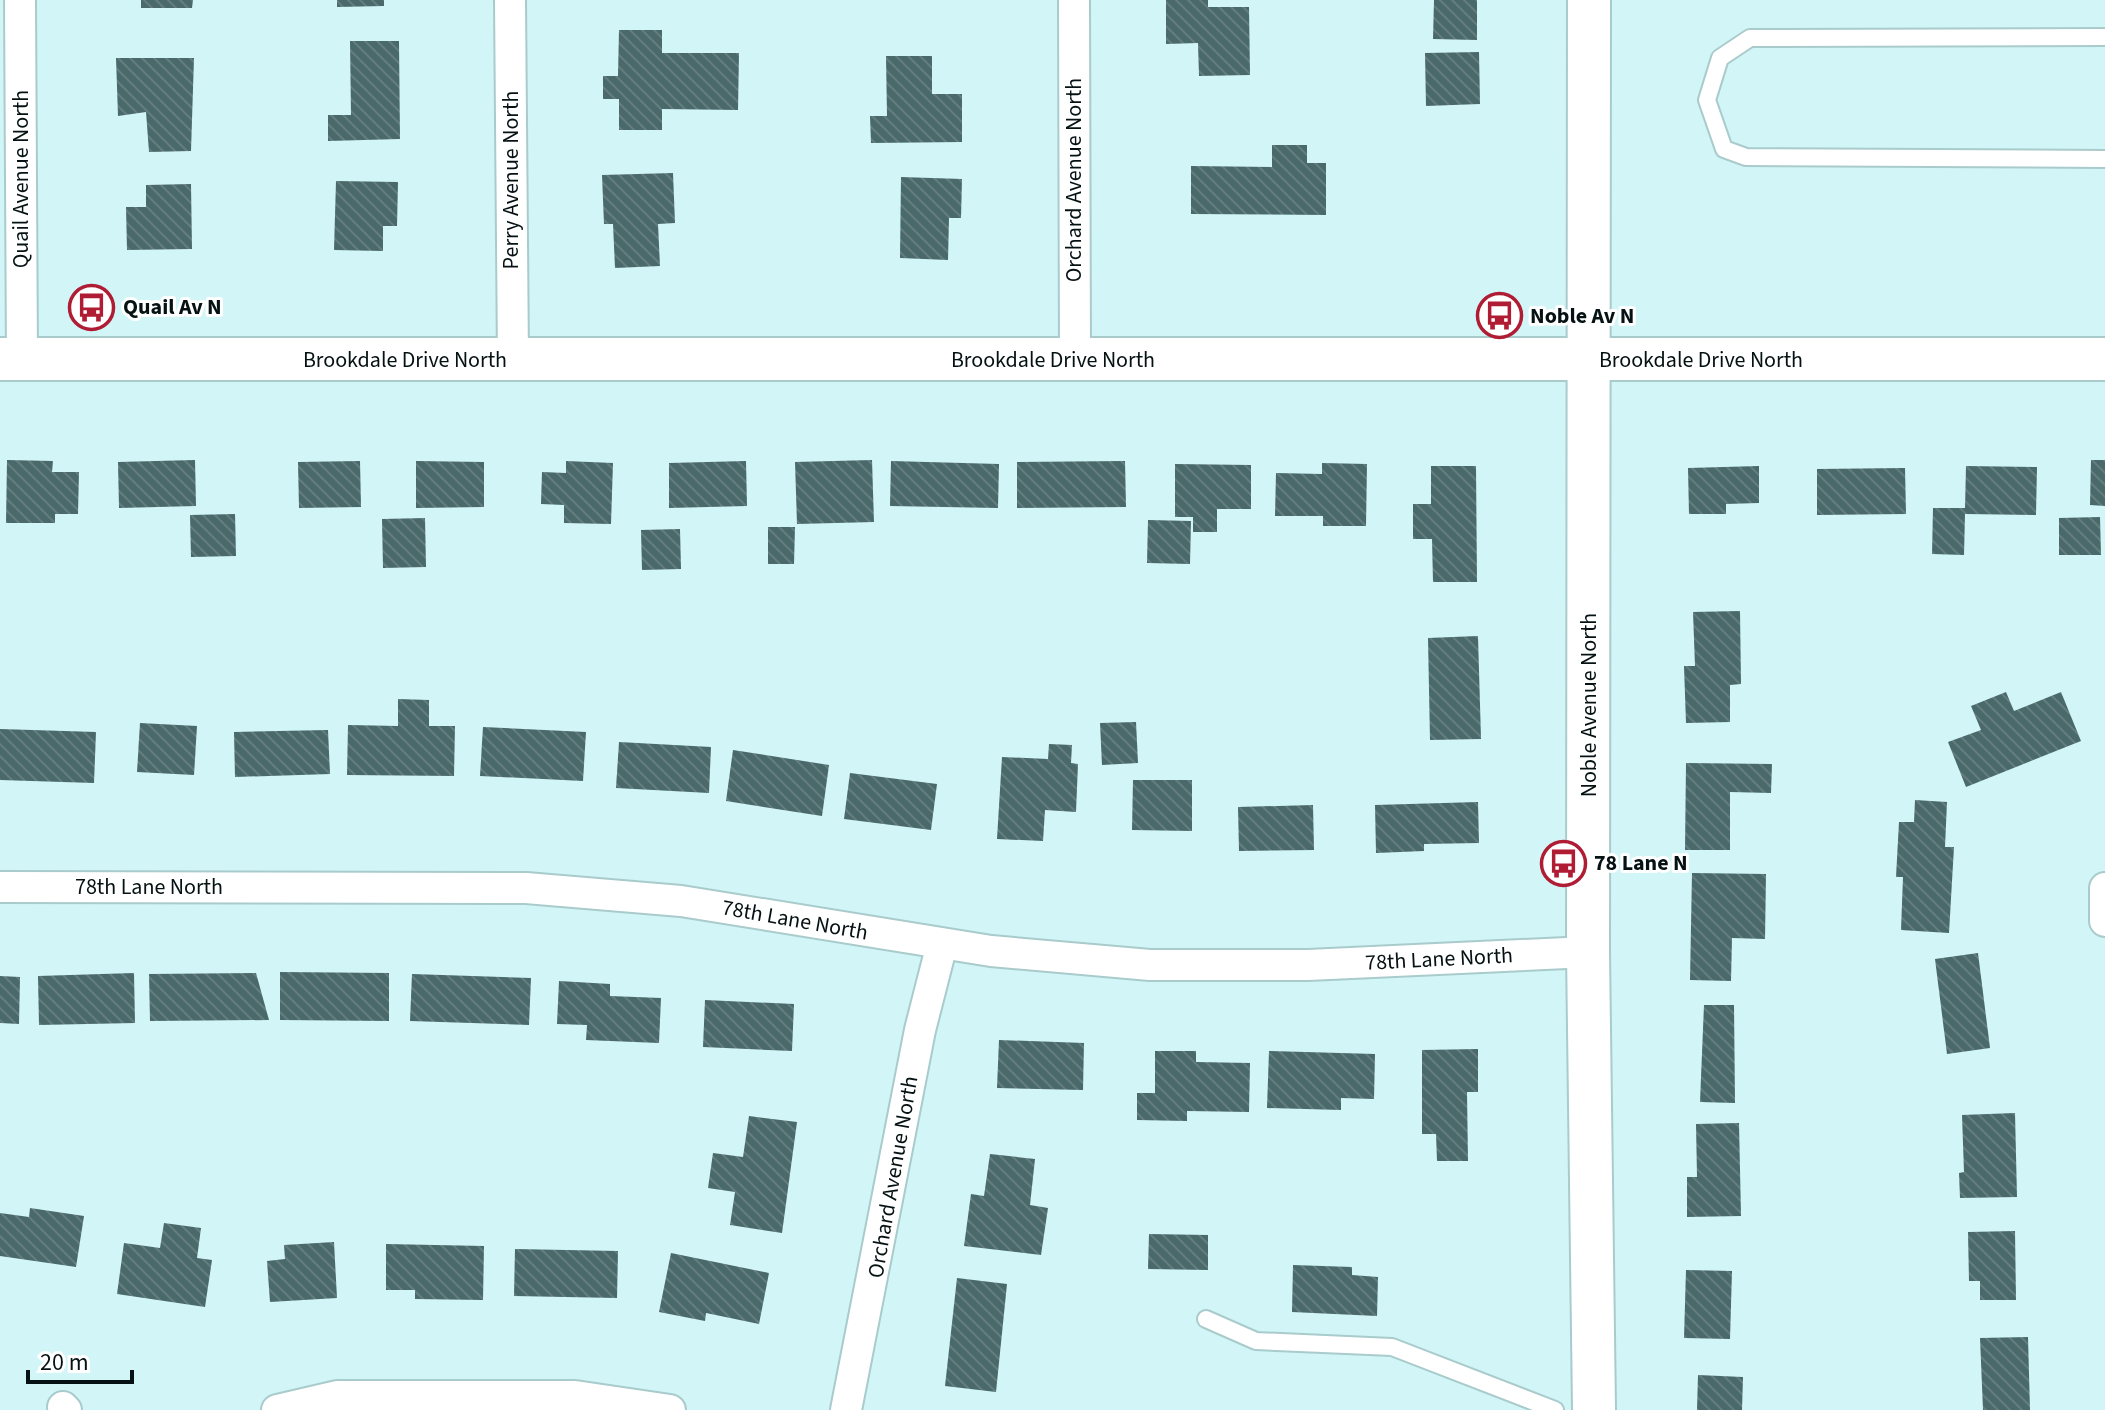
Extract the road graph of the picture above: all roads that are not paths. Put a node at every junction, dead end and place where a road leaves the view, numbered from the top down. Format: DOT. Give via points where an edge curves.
graph roads {
  1 [pos="20,0"];
  2 [pos="510,0"];
  3 [pos="1074,0"];
  4 [pos="1589,0"];
  5 [pos="2105,37"];
  6 [pos="2105,159"];
  7 [pos="11,359"];
  8 [pos="2105,359"];
  9 [pos="513,360"];
  10 [pos="1075,360"];
  11 [pos="1589,360"];
  12 [pos="0,887"];
  13 [pos="2104,888"];
  14 [pos="2105,921"];
  15 [pos="942,944"];
  16 [pos="1588,952"];
  17 [pos="1206,1319"];
  18 [pos="277,1410"];
  19 [pos="670,1410"];
  20 [pos="846,1410"];
  21 [pos="1555,1410"];
  22 [pos="1594,1410"];
  1 -- 7 [label="street, Quail Avenue North"];
  2 -- 9 [label="street, Perry Avenue North"];
  3 -- 10 [label="street, Orchard Avenue North"];
  4 -- 11 [label="street, Noble Avenue North"];
  5 -- 6 [label="lane" via="1750,38 1720,58 1707,100 1724,149 1746,157"];
  7 -- 9 [label="street, Brookdale Drive North"];
  8 -- 11 [label="street, Brookdale Drive North"];
  9 -- 10 [label="street, Brookdale Drive North"];
  10 -- 11 [label="street, Brookdale Drive North"];
  11 -- 16 [label="street, Noble Avenue North"];
  12 -- 15 [label="street, 78th Lane North" via="526,888 681,901"];
  13 -- 14 [label="street"];
  15 -- 16 [label="street, 78th Lane North" via="1150,965 1308,965"];
  15 -- 20 [label="street, Orchard Avenue North" via="920,1030"];
  16 -- 22 [label="street, Noble Avenue North"];
  17 -- 21 [label="lane" via="1256,1341 1392,1347"];
  18 -- 19 [label="street" via="337,1396 575,1396"];
}
